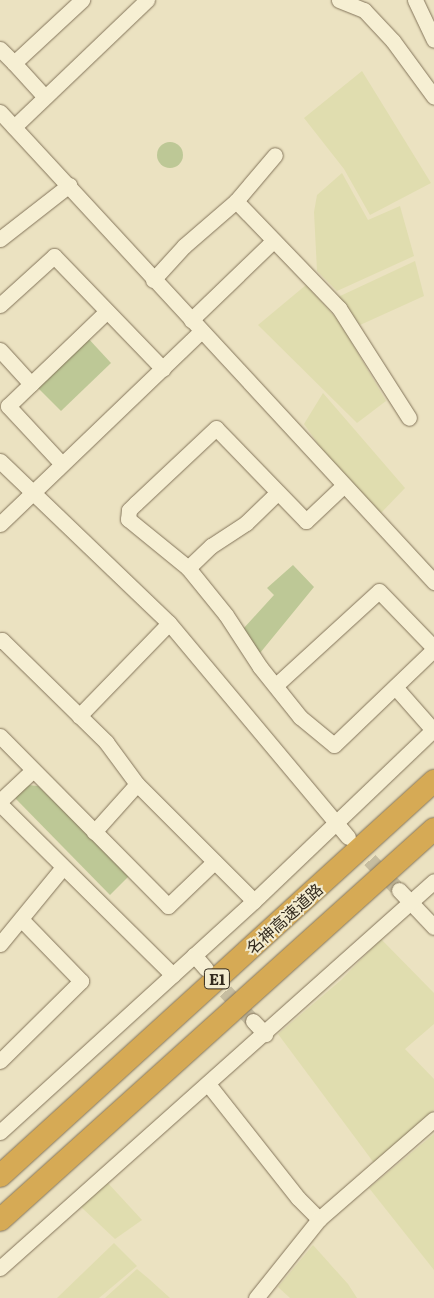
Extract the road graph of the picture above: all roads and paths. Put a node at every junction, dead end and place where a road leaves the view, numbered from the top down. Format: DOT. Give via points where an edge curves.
graph roads {
  1 [pos="82,0"];
  2 [pos="146,0"];
  3 [pos="339,0"];
  4 [pos="415,0"];
  5 [pos="434,40"];
  6 [pos="0,49"];
  7 [pos="14,63"];
  8 [pos="44,96"];
  9 [pos="434,97"];
  10 [pos="0,112"];
  11 [pos="14,127"];
  12 [pos="275,156"];
  13 [pos="69,185"];
  14 [pos="236,201"];
  15 [pos="0,239"];
  16 [pos="273,241"];
  17 [pos="153,280"];
  18 [pos="0,305"];
  19 [pos="107,311"];
  20 [pos="191,320"];
  21 [pos="201,331"];
  22 [pos="0,350"];
  23 [pos="162,369"];
  24 [pos="31,384"];
  25 [pos="409,418"];
  26 [pos="0,461"];
  27 [pos="61,463"];
  28 [pos="343,486"];
  29 [pos="32,491"];
  30 [pos="277,493"];
  31 [pos="0,524"];
  32 [pos="188,568"];
  33 [pos="434,582"];
  34 [pos="169,622"];
  35 [pos="0,641"];
  36 [pos="434,648"];
  37 [pos="276,684"];
  38 [pos="396,688"];
  39 [pos="79,716"];
  40 [pos="434,730"];
  41 [pos="0,736"];
  42 [pos="34,770"];
  43 [pos="434,781"];
  44 [pos="137,784"];
  45 [pos="2,809"];
  46 [pos="336,824"];
  47 [pos="434,829"];
  48 [pos="94,832"];
  49 [pos="348,837"];
  50 [pos="214,862"];
  51 [pos="63,867"];
  52 [pos="434,881"];
  53 [pos="399,890"];
  54 [pos="254,901"];
  55 [pos="411,902"];
  56 [pos="21,919"];
  57 [pos="434,927"];
  58 [pos="0,944"];
  59 [pos="194,955"];
  60 [pos="206,969"];
  61 [pos="172,975"];
  62 [pos="253,1021"];
  63 [pos="265,1034"];
  64 [pos="0,1061"];
  65 [pos="208,1084"];
  66 [pos="434,1119"];
  67 [pos="0,1132"];
  68 [pos="0,1176"];
  69 [pos="319,1219"];
  70 [pos="0,1220"];
  71 [pos="0,1268"];
  72 [pos="256,1298"];
  1 -- 7 [label="street"];
  2 -- 8 [label="street"];
  3 -- 9 [label="street" via="364,10 394,41"];
  4 -- 5 [label="street"];
  6 -- 7 [label="street"];
  7 -- 8 [label="street"];
  8 -- 11 [label="street"];
  10 -- 11 [label="street"];
  11 -- 13 [label="street"];
  12 -- 14 [label="street"];
  13 -- 15 [label="street"];
  13 -- 17 [label="street" via="92,215"];
  14 -- 16 [label="street"];
  14 -- 17 [label="street" via="184,246"];
  16 -- 20 [label="street"];
  16 -- 25 [label="street" via="339,308"];
  17 -- 20 [label="street"];
  18 -- 19 [label="street" via="54,256"];
  19 -- 23 [label="street"];
  19 -- 24 [label="street"];
  20 -- 21 [label="street"];
  21 -- 23 [label="street"];
  21 -- 28 [label="street"];
  22 -- 24 [label="street"];
  23 -- 27 [label="street"];
  24 -- 27 [label="street" via="8,406"];
  26 -- 29 [label="street"];
  27 -- 29 [label="street"];
  28 -- 30 [label="street" via="306,521"];
  28 -- 33 [label="street"];
  29 -- 31 [label="street"];
  29 -- 34 [label="street"];
  30 -- 32 [label="street" via="246,523 211,546"];
  30 -- 32 [label="street" via="216,428 128,514 130,523"];
  32 -- 37 [label="street"];
  34 -- 39 [label="street"];
  34 -- 46 [label="street"];
  35 -- 39 [label="street"];
  36 -- 37 [label="street" via="379,591"];
  36 -- 38 [label="street"];
  37 -- 38 [label="street" via="300,717 334,745"];
  38 -- 40 [label="street"];
  39 -- 44 [label="street" via="106,742"];
  40 -- 46 [label="street"];
  41 -- 42 [label="street"];
  42 -- 45 [label="street"];
  42 -- 48 [label="street"];
  43 -- 68 [label="highway, 名神高速道路 / E1"];
  44 -- 48 [label="street"];
  44 -- 50 [label="street"];
  45 -- 51 [label="street"];
  46 -- 49 [label="street"];
  46 -- 54 [label="street"];
  47 -- 70 [label="highway, E1"];
  48 -- 50 [label="street" via="168,906"];
  50 -- 54 [label="street"];
  51 -- 56 [label="street"];
  51 -- 61 [label="street"];
  52 -- 55 [label="street"];
  53 -- 55 [label="street"];
  54 -- 59 [label="street"];
  55 -- 57 [label="street"];
  55 -- 63 [label="street"];
  56 -- 58 [label="street"];
  56 -- 64 [label="street" via="81,981"];
  59 -- 60 [label="street"];
  59 -- 61 [label="street"];
  61 -- 67 [label="street"];
  62 -- 63 [label="street"];
  63 -- 65 [label="street"];
  65 -- 69 [label="street" via="298,1198"];
  65 -- 71 [label="street"];
  66 -- 69 [label="street"];
  69 -- 72 [label="street"];
}
